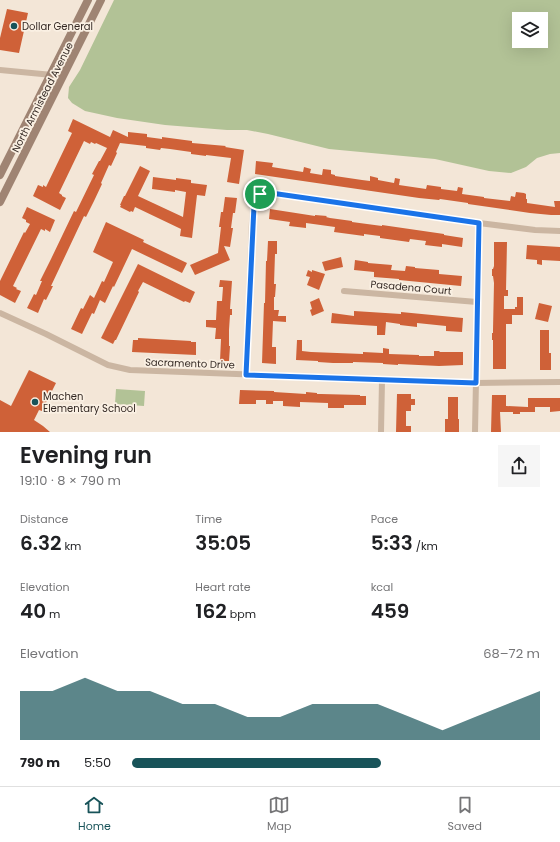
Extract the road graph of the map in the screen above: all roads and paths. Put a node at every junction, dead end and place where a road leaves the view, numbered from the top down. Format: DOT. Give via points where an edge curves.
graph roads {
  1 [pos="88,0"];
  2 [pos="101,0"];
  3 [pos="0,70"];
  4 [pos="50,75"];
  5 [pos="63,76"];
  6 [pos="0,175"];
  7 [pos="0,202"];
  8 [pos="479,223"];
  9 [pos="560,231"];
  10 [pos="344,291"];
  11 [pos="477,302"];
  12 [pos="0,313"];
  13 [pos="246,375"];
  14 [pos="382,380"];
  15 [pos="560,382"];
  16 [pos="476,383"];
  17 [pos="381,432"];
  18 [pos="476,432"];
  1 -- 4 [label="main road, North Armistead Avenue"];
  2 -- 5 [label="main road, North Armistead Avenue"];
  3 -- 4 [label="street"];
  4 -- 5 [label="street"];
  4 -- 6 [label="main road, North Armistead Avenue"];
  5 -- 7 [label="main road, North Armistead Avenue"];
  8 -- 9 [label="street"];
  8 -- 11 [label="street"];
  8 -- 13 [label="street" via="271,193 260,194 255,200 252,221"];
  10 -- 11 [label="street, Pasadena Court"];
  11 -- 16 [label="street"];
  12 -- 13 [label="street, Sacramento Drive" via="108,365 130,370"];
  13 -- 14 [label="street, Sacramento Drive"];
  14 -- 16 [label="street, Sacramento Drive"];
  14 -- 17 [label="street"];
  15 -- 16 [label="street, Sacramento Drive"];
  16 -- 18 [label="street"];
}
